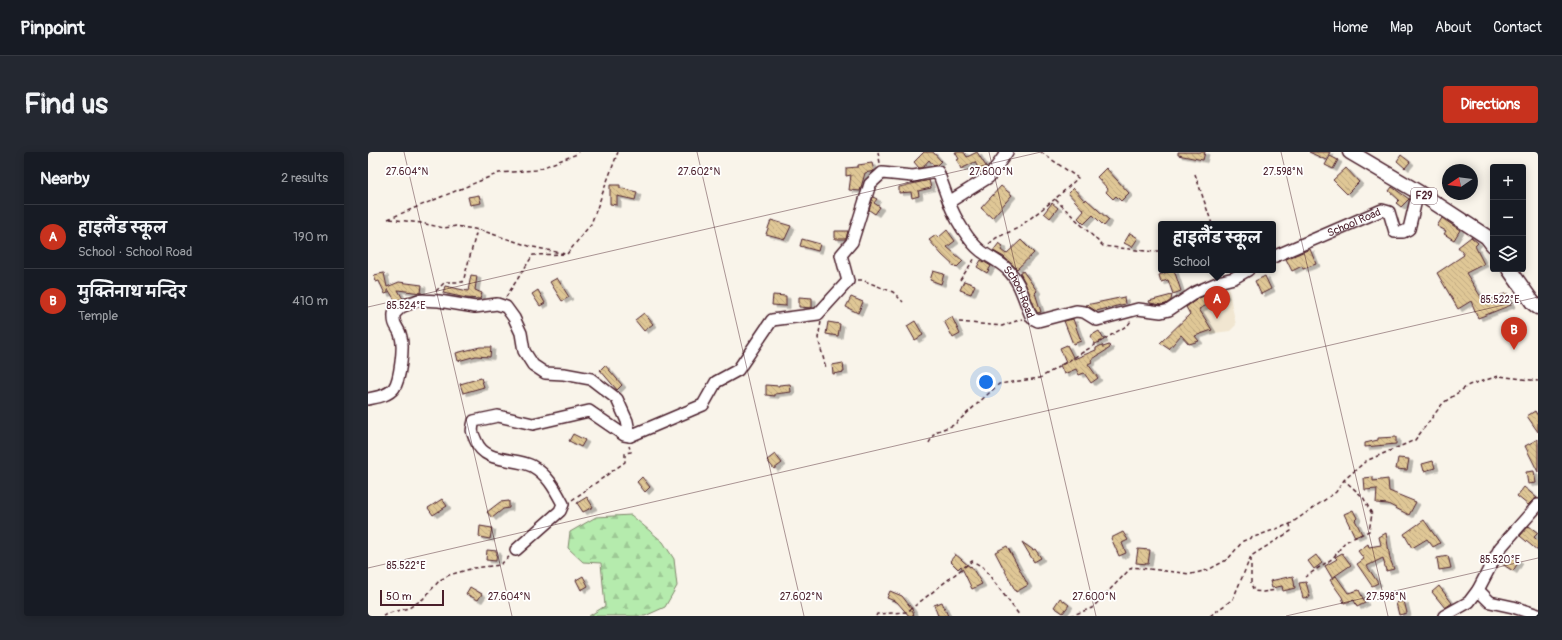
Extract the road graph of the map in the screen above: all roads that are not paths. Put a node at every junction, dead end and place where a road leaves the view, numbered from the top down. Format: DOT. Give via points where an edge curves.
graph roads {
  1 [pos="1007,152"];
  2 [pos="1350,152"];
  3 [pos="1418,192"];
  4 [pos="949,202"];
  5 [pos="1490,242"];
  6 [pos="1276,256"];
  7 [pos="1511,272"];
  8 [pos="1243,273"];
  9 [pos="1538,306"];
  10 [pos="368,399"];
  11 [pos="627,435"];
  12 [pos="1538,505"];
  13 [pos="516,550"];
  14 [pos="1478,590"];
  15 [pos="1538,614"];
  16 [pos="1444,616"];
  1 -- 4 [label="street" via="989,177"];
  2 -- 3 [label="main road, F29"];
  3 -- 5 [label="main road, F29" via="1487,237"];
  3 -- 6 [label="street, School Road" via="1409,229 1403,232 1395,232 1389,212 1382,210"];
  4 -- 8 [label="street, School Road" via="952,212 974,245 1007,268 1016,279 1032,318 1038,321 1076,311 1084,312 1097,320 1138,309 1161,312 1169,310 1196,292"];
  4 -- 11 [label="street, School Road" via="938,172 913,176 882,173 870,184 852,242 841,255 848,281 818,314 772,320 738,370 716,382 703,405"];
  7 -- 9 [label="main road" via="1533,303"];
  10 -- 11 [label="street" via="389,392 399,378 402,344 401,335 393,322 394,314 401,307 419,300 475,307 498,304 506,307 514,318 521,333 524,351 532,365 545,373 591,379 617,399 627,421"];
  11 -- 13 [label="street" via="589,411 533,424 498,416 474,421 471,430 478,448 488,456 532,466 549,479 563,504 560,511"];
  12 -- 14 [label="street" via="1500,548"];
  14 -- 15 [label="street" via="1490,602"];
  14 -- 16 [label="street" via="1469,602"];
}
